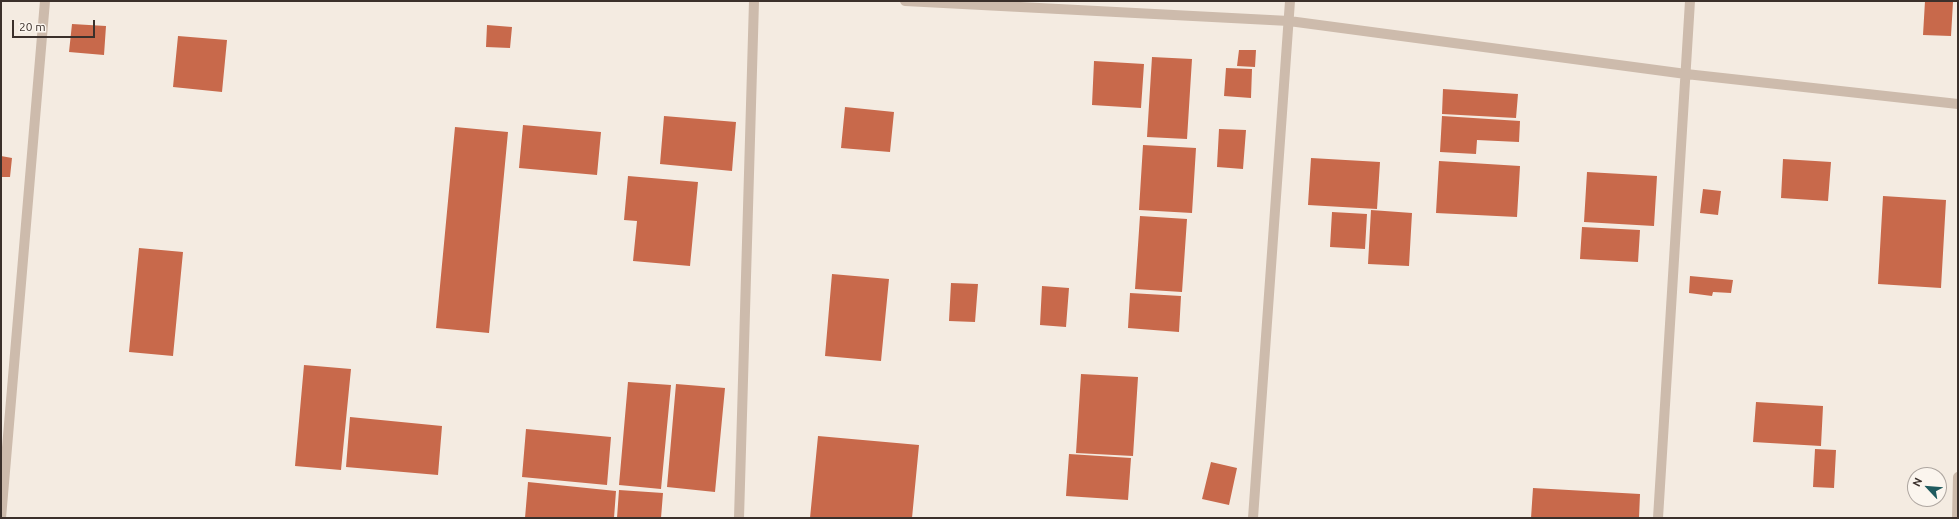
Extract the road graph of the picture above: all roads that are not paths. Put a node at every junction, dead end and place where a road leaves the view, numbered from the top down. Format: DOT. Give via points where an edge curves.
graph roads {
  1 [pos="45,1"];
  2 [pos="754,1"];
  3 [pos="905,1"];
  4 [pos="1290,1"];
  5 [pos="1690,1"];
  6 [pos="1289,21"];
  7 [pos="1686,74"];
  8 [pos="1958,104"];
  9 [pos="1958,477"];
  10 [pos="1,518"];
  11 [pos="739,518"];
  12 [pos="1252,518"];
  13 [pos="1658,518"];
  14 [pos="1957,518"];
  1 -- 10 [label="street"];
  2 -- 11 [label="street"];
  3 -- 6 [label="street"];
  4 -- 6 [label="street"];
  5 -- 7 [label="street"];
  6 -- 7 [label="street"];
  6 -- 12 [label="street"];
  7 -- 8 [label="street"];
  7 -- 13 [label="street"];
  9 -- 14 [label="street"];
}
